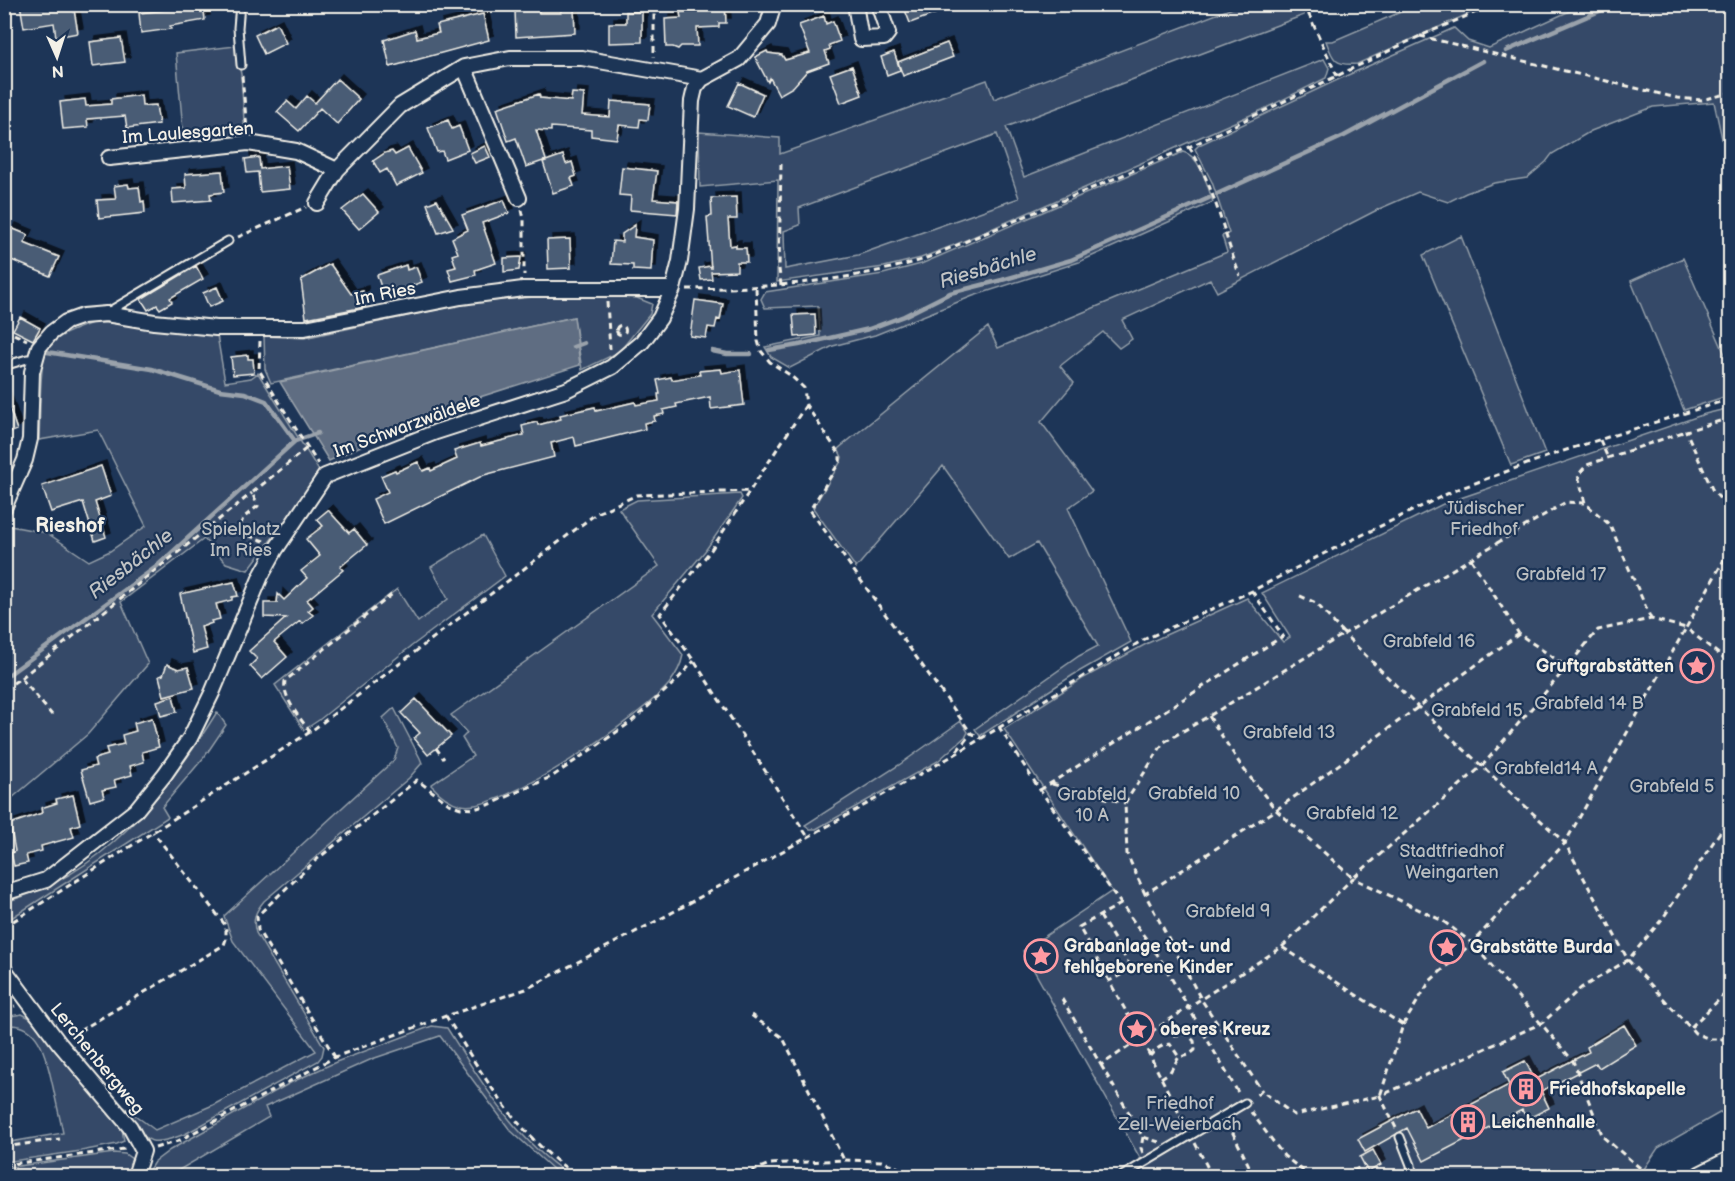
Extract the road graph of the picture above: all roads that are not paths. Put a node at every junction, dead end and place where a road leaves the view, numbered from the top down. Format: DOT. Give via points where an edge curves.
graph roads {
  1 [pos="240,4"];
  2 [pos="774,4"];
  3 [pos="855,4"];
  4 [pos="878,4"];
  5 [pos="242,65"];
  6 [pos="464,67"];
  7 [pos="702,78"];
  8 [pos="109,158"];
  9 [pos="338,170"];
  10 [pos="519,198"];
  11 [pos="317,203"];
  12 [pos="228,241"];
  13 [pos="673,289"];
  14 [pos="106,314"];
  15 [pos="37,353"];
  16 [pos="4,366"];
  17 [pos="4,508"];
  18 [pos="4,893"];
  19 [pos="4,969"];
  20 [pos="1245,1103"];
  21 [pos="1400,1137"];
  22 [pos="1731,1162"];
  23 [pos="135,1176"];
  24 [pos="1122,1176"];
  25 [pos="1412,1176"];
  26 [pos="1702,1176"];
  1 -- 5 [label="lane"];
  2 -- 7 [label="street" via="768,24 740,59"];
  3 -- 4 [label="street" via="861,39 865,40 884,38 888,33"];
  6 -- 7 [label="street" via="510,58 582,58"];
  6 -- 9 [label="street" via="400,106"];
  6 -- 10 [label="street"];
  7 -- 13 [label="street, Im Schwarzwäldele" via="692,101 687,210"];
  8 -- 9 [label="street, Im Laulesgarten" via="248,143 296,151"];
  9 -- 11 [label="street"];
  12 -- 14 [label="lane, Im Ries"];
  13 -- 14 [label="street, Im Ries" via="523,289 461,297 305,328 185,325"];
  13 -- 18 [label="street, Im Schwarzwäldele" via="660,318 642,342 612,368 566,390 436,432 325,476 261,576 212,693 190,738 165,774 136,810 46,880"];
  14 -- 15 [label="street, Im Ries" via="66,322 51,333"];
  15 -- 16 [label="lane"];
  15 -- 17 [label="street" via="32,372 30,439"];
  19 -- 23 [label="street, Lerchenbergweg" via="59,1043 130,1127 143,1151"];
  20 -- 24 [label="lane"];
  21 -- 25 [label="lane"];
  22 -- 26 [label="street"];
}
